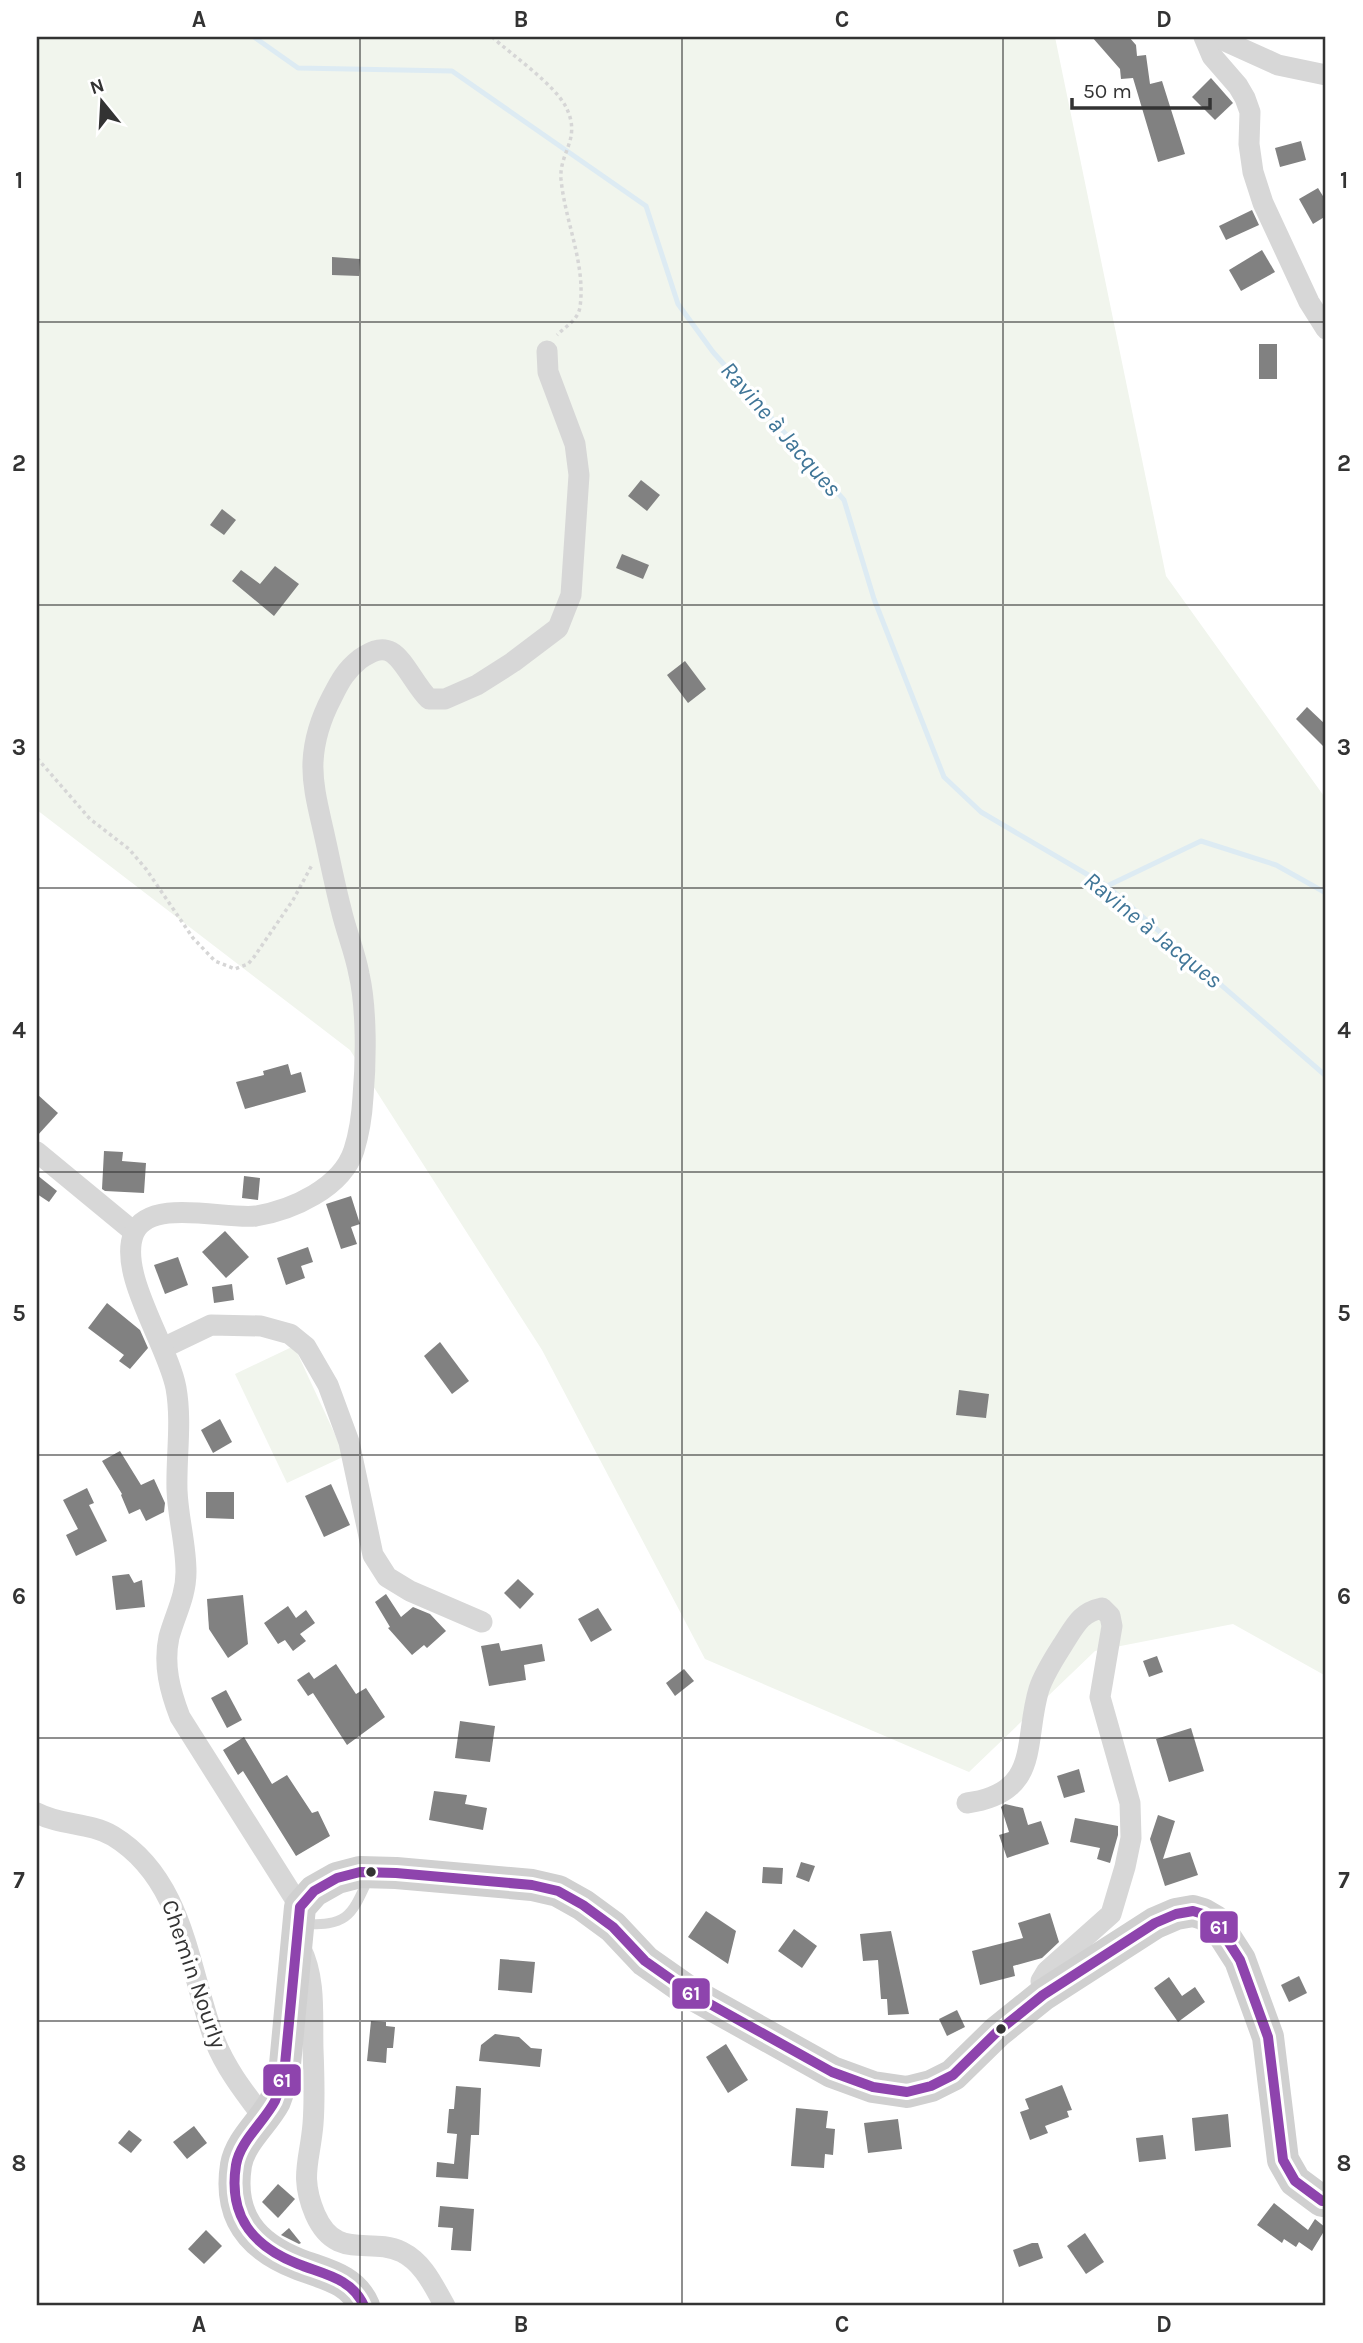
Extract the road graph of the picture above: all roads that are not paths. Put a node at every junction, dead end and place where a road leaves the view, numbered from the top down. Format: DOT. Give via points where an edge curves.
graph roads {
  1 [pos="1204,37"];
  2 [pos="1216,37"];
  3 [pos="1326,75"];
  4 [pos="1326,329"];
  5 [pos="547,351"];
  6 [pos="37,1152"];
  7 [pos="134,1231"];
  8 [pos="163,1348"];
  9 [pos="482,1622"];
  10 [pos="967,1803"];
  11 [pos="37,1813"];
  12 [pos="297,1923"];
  13 [pos="1043,1995"];
  14 [pos="263,2117"];
  15 [pos="1326,2201"];
  16 [pos="363,2306"];
  17 [pos="445,2306"];
  1 -- 4 [label="street" via="1212,56 1245,98 1253,172 1263,203"];
  2 -- 3 [label="street" via="1278,65"];
  5 -- 7 [label="street" via="548,372 575,444 579,475 571,594 558,628 477,685 445,699 429,699 419,690 394,653 382,648 367,653 345,671 325,711 313,761 314,782 340,908 360,977 366,1052 353,1153 338,1177 312,1196 285,1207 256,1216 173,1212 150,1217"];
  6 -- 7 [label="street"];
  7 -- 8 [label="street" via="132,1274"];
  8 -- 9 [label="street" via="211,1325 261,1326 290,1334 306,1347 328,1385 349,1442 373,1555 387,1577"];
  8 -- 12 [label="street" via="176,1387 177,1499 186,1573 169,1638 170,1690 180,1717"];
  10 -- 13 [label="street" via="1004,1791 1018,1775 1028,1758 1039,1689 1048,1667 1080,1617 1102,1608 1112,1626 1100,1696 1130,1802 1130,1838 1111,1914 1048,1971 1041,1981"];
  11 -- 14 [label="street, Chemin Nourly" via="115,1837 158,1881 178,1919 216,2042 233,2077"];
  12 -- 13 [label="main road" via="314,1891 360,1872 558,1891 613,1927 645,1961 692,1994 832,2072 873,2087 907,2092 953,2074"];
  12 -- 14 [label="main road" via="284,2075"];
  12 -- 17 [label="street" via="312,1987 313,2126 305,2174 315,2213 337,2240 349,2246 390,2248 413,2259"];
  13 -- 15 [label="main road" via="1176,1913 1193,1912 1215,1921 1240,1960 1268,2037 1283,2160 1295,2181"];
  14 -- 16 [label="main road" via="236,2162 237,2212 266,2248 349,2285"];
}
